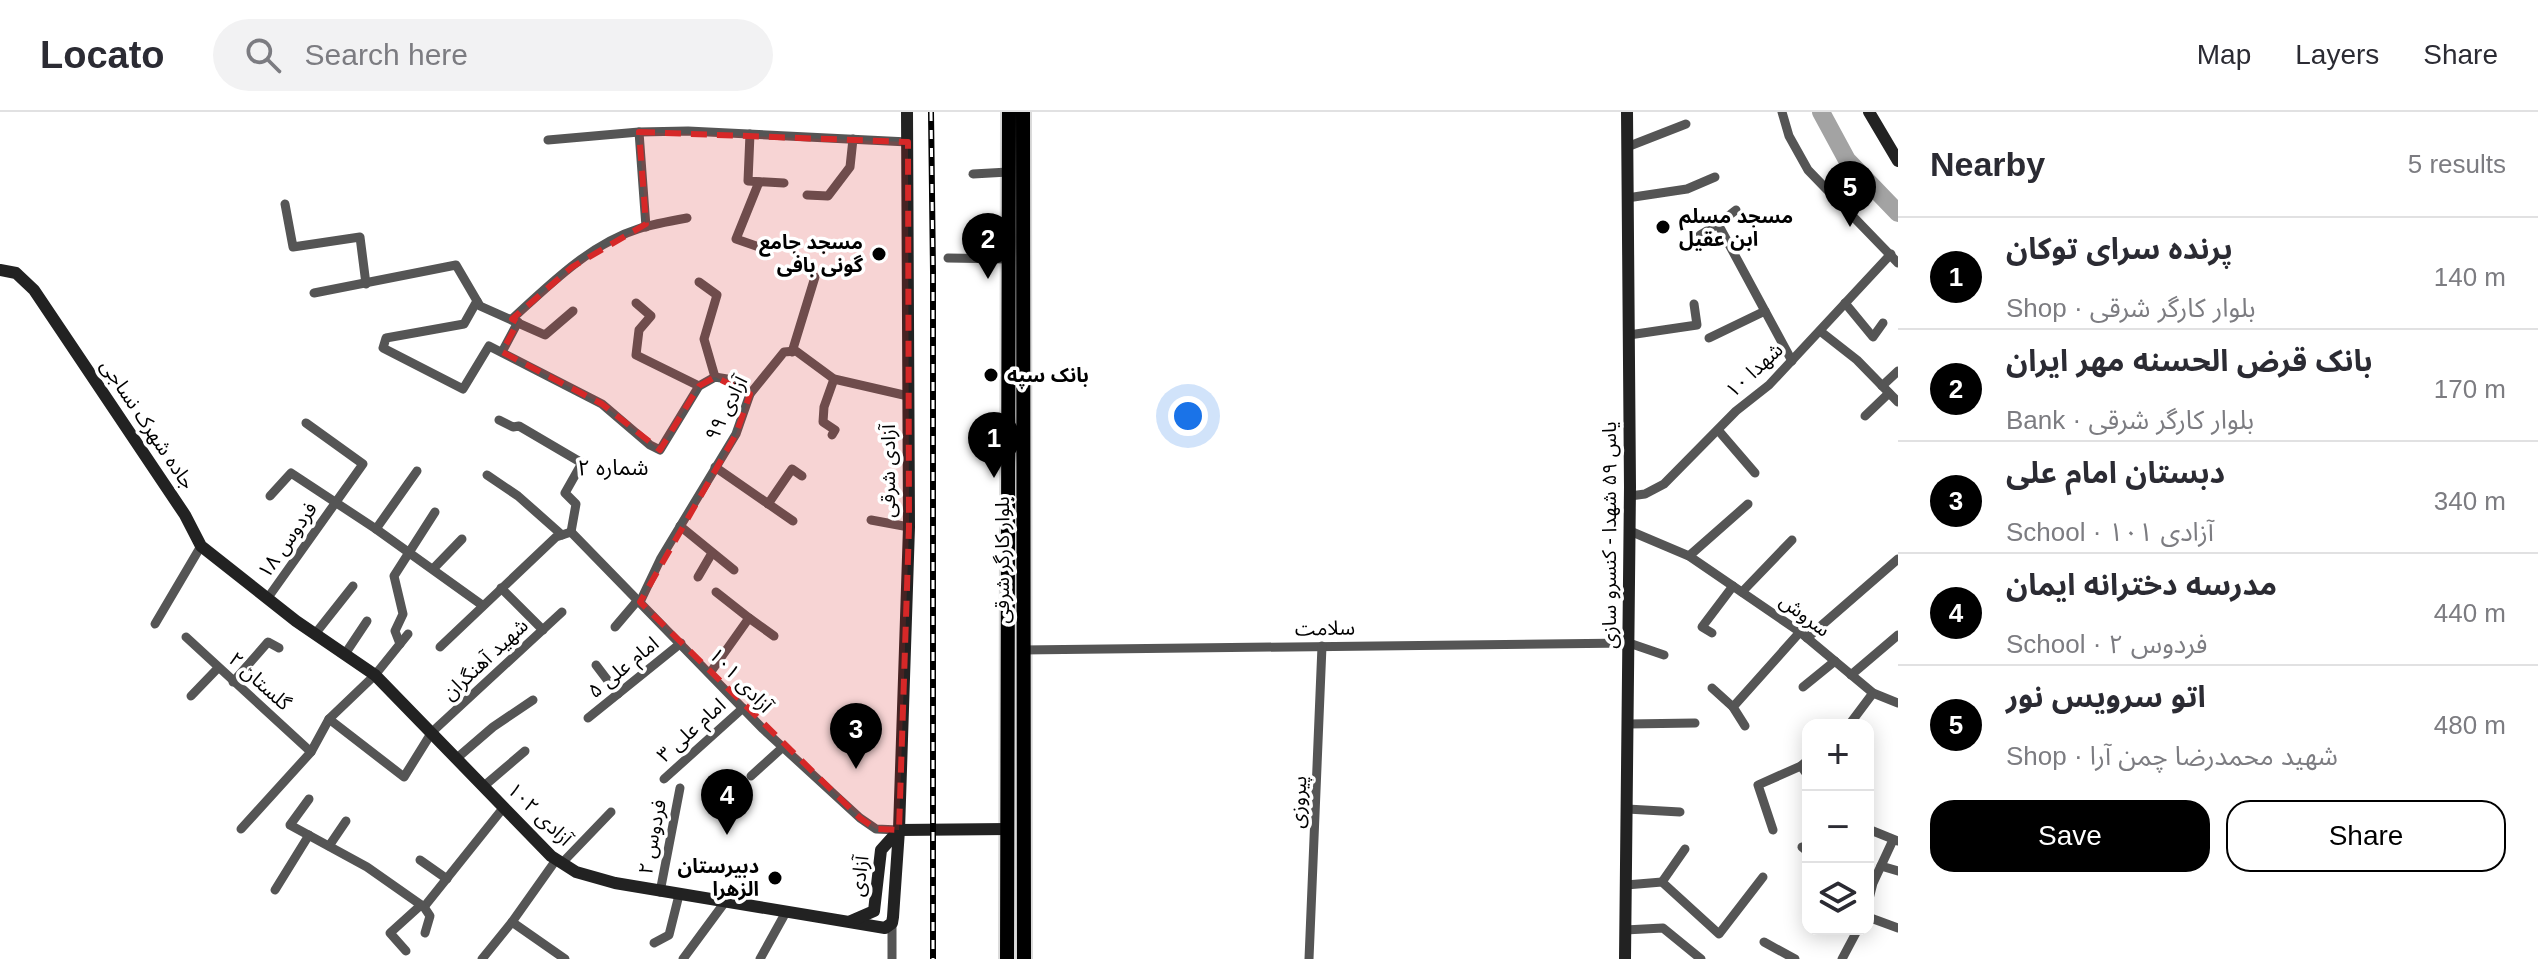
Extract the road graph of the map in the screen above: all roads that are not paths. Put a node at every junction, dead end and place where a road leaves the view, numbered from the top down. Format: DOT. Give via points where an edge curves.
graph roads {
  1 [pos="907,112"];
  2 [pos="1009,112"];
  3 [pos="1023,112"];
  4 [pos="1627,112"];
  5 [pos="1782,112"];
  6 [pos="1869,112"];
  7 [pos="1686,124"];
  8 [pos="639,132"];
  9 [pos="750,134"];
  10 [pos="853,139"];
  11 [pos="548,140"];
  12 [pos="908,142"];
  13 [pos="1894,146"];
  14 [pos="1627,147"];
  15 [pos="1898,161"];
  16 [pos="1008,172"];
  17 [pos="973,174"];
  18 [pos="1715,177"];
  19 [pos="759,182"];
  20 [pos="784,183"];
  21 [pos="807,195"];
  22 [pos="1627,198"];
  23 [pos="285,204"];
  24 [pos="1736,210"];
  25 [pos="687,218"];
  26 [pos="1718,224"];
  27 [pos="646,227"];
  28 [pos="1700,235"];
  29 [pos="759,247"];
  30 [pos="1891,254"];
  31 [pos="948,258"];
  32 [pos="1008,259"];
  33 [pos="1898,263"];
  34 [pos="0,270"];
  35 [pos="815,277"];
  36 [pos="699,282"];
  37 [pos="366,284"];
  38 [pos="314,293"];
  39 [pos="477,301"];
  40 [pos="636,303"];
  41 [pos="1845,303"];
  42 [pos="1694,304"];
  43 [pos="573,311"];
  44 [pos="1765,311"];
  45 [pos="515,321"];
  46 [pos="1883,323"];
  47 [pos="1820,331"];
  48 [pos="1629,335"];
  49 [pos="1709,338"];
  50 [pos="502,352"];
  51 [pos="792,352"];
  52 [pos="1792,361"];
  53 [pos="1015,368"];
  54 [pos="1898,371"];
  55 [pos="715,377"];
  56 [pos="834,379"];
  57 [pos="699,386"];
  58 [pos="1886,389"];
  59 [pos="750,394"];
  60 [pos="908,396"];
  61 [pos="1898,402"];
  62 [pos="1865,416"];
  63 [pos="499,420"];
  64 [pos="306,423"];
  65 [pos="1718,430"];
  66 [pos="832,435"];
  67 [pos="715,467"];
  68 [pos="417,471"];
  69 [pos="1755,473"];
  70 [pos="487,475"];
  71 [pos="802,476"];
  72 [pos="270,496"];
  73 [pos="1630,496"];
  74 [pos="335,502"];
  75 [pos="768,504"];
  76 [pos="1748,504"];
  77 [pos="435,512"];
  78 [pos="871,520"];
  79 [pos="793,521"];
  80 [pos="680,526"];
  81 [pos="909,527"];
  82 [pos="376,529"];
  83 [pos="1630,531"];
  84 [pos="567,533"];
  85 [pos="462,539"];
  86 [pos="1792,540"];
  87 [pos="201,546"];
  88 [pos="408,551"];
  89 [pos="712,553"];
  90 [pos="1689,556"];
  91 [pos="1898,559"];
  92 [pos="433,569"];
  93 [pos="734,570"];
  94 [pos="698,577"];
  95 [pos="353,586"];
  96 [pos="1733,586"];
  97 [pos="501,588"];
  98 [pos="716,592"];
  99 [pos="1742,592"];
  100 [pos="267,599"];
  101 [pos="639,601"];
  102 [pos="482,605"];
  103 [pos="562,612"];
  104 [pos="749,618"];
  105 [pos="367,621"];
  106 [pos="155,624"];
  107 [pos="615,627"];
  108 [pos="543,630"];
  109 [pos="1712,633"];
  110 [pos="315,634"];
  111 [pos="408,634"];
  112 [pos="1804,635"];
  113 [pos="1898,635"];
  114 [pos="774,636"];
  115 [pos="186,637"];
  116 [pos="681,643"];
  117 [pos="1629,643"];
  118 [pos="400,644"];
  119 [pos="1322,646"];
  120 [pos="440,647"];
  121 [pos="279,648"];
  122 [pos="1022,650"];
  123 [pos="345,654"];
  124 [pos="1664,655"];
  125 [pos="1835,661"];
  126 [pos="596,665"];
  127 [pos="218,668"];
  128 [pos="710,673"];
  129 [pos="375,675"];
  130 [pos="1851,675"];
  131 [pos="233,682"];
  132 [pos="1803,687"];
  133 [pos="1712,688"];
  134 [pos="1873,693"];
  135 [pos="618,694"];
  136 [pos="191,696"];
  137 [pos="533,700"];
  138 [pos="1898,703"];
  139 [pos="1733,707"];
  140 [pos="743,708"];
  141 [pos="588,718"];
  142 [pos="329,719"];
  143 [pos="1854,719"];
  144 [pos="1695,723"];
  145 [pos="1628,724"];
  146 [pos="1745,726"];
  147 [pos="432,732"];
  148 [pos="783,747"];
  149 [pos="525,751"];
  150 [pos="311,752"];
  151 [pos="457,758"];
  152 [pos="1802,764"];
  153 [pos="751,776"];
  154 [pos="664,779"];
  155 [pos="484,786"];
  156 [pos="680,788"];
  157 [pos="309,799"];
  158 [pos="504,807"];
  159 [pos="1627,809"];
  160 [pos="611,812"];
  161 [pos="1680,812"];
  162 [pos="346,821"];
  163 [pos="241,829"];
  164 [pos="1008,829"];
  165 [pos="899,830"];
  166 [pos="1773,830"];
  167 [pos="1874,831"];
  168 [pos="309,835"];
  169 [pos="1895,840"];
  170 [pos="329,846"];
  171 [pos="1685,849"];
  172 [pos="420,860"];
  173 [pos="559,861"];
  174 [pos="1881,866"];
  175 [pos="1898,871"];
  176 [pos="1763,877"];
  177 [pos="447,879"];
  178 [pos="1874,881"];
  179 [pos="1662,882"];
  180 [pos="1626,885"];
  181 [pos="275,890"];
  182 [pos="660,892"];
  183 [pos="679,895"];
  184 [pos="725,902"];
  185 [pos="423,906"];
  186 [pos="786,912"];
  187 [pos="1874,919"];
  188 [pos="851,921"];
  189 [pos="512,922"];
  190 [pos="892,923"];
  191 [pos="1898,928"];
  192 [pos="1625,930"];
  193 [pos="425,933"];
  194 [pos="1855,935"];
  195 [pos="1764,942"];
  196 [pos="654,943"];
  197 [pos="406,951"];
  198 [pos="482,959"];
  199 [pos="565,959"];
  200 [pos="683,959"];
  201 [pos="760,959"];
  202 [pos="892,959"];
  203 [pos="1007,959"];
  204 [pos="1024,959"];
  205 [pos="1309,959"];
  206 [pos="1625,959"];
  207 [pos="1701,959"];
  208 [pos="1795,959"];
  209 [pos="1842,959"];
  1 -- 12 [label="street, آزادی شرقی"];
  2 -- 16 [label="main road, بلوار کارگر شرقی"];
  3 -- 53 [label="main road, بلوار کارگر شرقی"];
  4 -- 14 [label="street, یاس ۵۹ شهدا - کنسرو سازی"];
  5 -- 30 [label="street" via="1808,170"];
  6 -- 13 [label="street"];
  7 -- 14 [label="street"];
  8 -- 9 [label="street"];
  8 -- 11 [label="street"];
  8 -- 27 [label="street"];
  9 -- 10 [label="street"];
  9 -- 19 [label="street" via="748,181"];
  10 -- 12 [label="street"];
  10 -- 21 [label="street" via="850,167 828,196"];
  12 -- 60 [label="street, آزادی شرقی"];
  13 -- 15 [label="street"];
  14 -- 22 [label="street, یاس ۵۹ شهدا - کنسرو سازی"];
  16 -- 17 [label="street"];
  16 -- 32 [label="main road, بلوار کارگر شرقی"];
  18 -- 22 [label="street" via="1687,189"];
  19 -- 20 [label="street"];
  19 -- 29 [label="street" via="736,239"];
  22 -- 48 [label="street, یاس ۵۹ شهدا - کنسرو سازی"];
  23 -- 37 [label="street" via="293,247 360,237"];
  24 -- 26 [label="street"];
  25 -- 27 [label="street"];
  26 -- 28 [label="street"];
  26 -- 44 [label="street"];
  27 -- 45 [label="street" via="604,245 572,267"];
  30 -- 33 [label="street"];
  30 -- 41 [label="street, شهدا ۱۰"];
  31 -- 32 [label="street"];
  32 -- 53 [label="main road, بلوار کارگر شرقی"];
  34 -- 87 [label="street, جاده شهرک نساجی" via="16,273 34,290"];
  35 -- 51 [label="street"];
  36 -- 55 [label="street" via="717,295 704,339"];
  37 -- 38 [label="street"];
  37 -- 39 [label="street" via="456,265"];
  39 -- 45 [label="street"];
  39 -- 50 [label="street" via="464,324 386,338 383,348 463,389 489,346"];
  40 -- 57 [label="street" via="651,316 639,330 636,355"];
  41 -- 46 [label="street" via="1873,337"];
  41 -- 47 [label="street, شهدا ۱۰"];
  42 -- 48 [label="street" via="1697,325"];
  43 -- 45 [label="street" via="545,335"];
  44 -- 49 [label="street"];
  44 -- 52 [label="street"];
  45 -- 50 [label="street"];
  47 -- 52 [label="street, شهدا ۱۰"];
  47 -- 58 [label="street"];
  48 -- 73 [label="street, یاس ۵۹ شهدا - کنسرو سازی"];
  50 -- 57 [label="street" via="602,404 660,450"];
  51 -- 56 [label="street"];
  51 -- 59 [label="street, آزادی ٩٩" via="784,352"];
  52 -- 65 [label="street, شهدا ۱۰"];
  53 -- 122 [label="main road, بلوار کارگر شرقی"];
  53 -- 164 [label="main road, بلوار کارگر شرقی"];
  54 -- 58 [label="street"];
  55 -- 57 [label="street"];
  55 -- 59 [label="street"];
  56 -- 60 [label="street"];
  56 -- 66 [label="street" via="823,422 835,430"];
  58 -- 61 [label="street"];
  58 -- 62 [label="street"];
  59 -- 67 [label="street, آزادی ٩٩" via="736,434"];
  60 -- 81 [label="street, آزادی شرقی"];
  63 -- 84 [label="street" via="582,463 565,493 576,504"];
  64 -- 74 [label="street, فردوس ۱۸" via="363,464"];
  65 -- 69 [label="street"];
  65 -- 73 [label="street, شهدا ۱۰" via="1664,484"];
  67 -- 75 [label="street"];
  67 -- 80 [label="street, آزادی ٩٩"];
  68 -- 82 [label="street"];
  70 -- 84 [label="street, آزادی ۱۰۱"];
  71 -- 75 [label="street" via="792,469"];
  72 -- 74 [label="street" via="291,473"];
  73 -- 83 [label="street, یاس ۵۹ شهدا - کنسرو سازی"];
  74 -- 82 [label="street"];
  74 -- 100 [label="street, فردوس ۱۸"];
  75 -- 79 [label="street"];
  76 -- 90 [label="street"];
  77 -- 88 [label="street"];
  78 -- 81 [label="street"];
  80 -- 89 [label="street"];
  80 -- 101 [label="street, آزادی ٩٩"];
  81 -- 165 [label="street, آزادی شرقی"];
  82 -- 88 [label="street"];
  83 -- 90 [label="street, سروش"];
  83 -- 117 [label="street, یاس ۵۹ شهدا - کنسرو سازی"];
  84 -- 97 [label="street, شهید آهنگران"];
  84 -- 101 [label="street, آزادی ۱۰۱"];
  85 -- 92 [label="street"];
  86 -- 99 [label="street"];
  87 -- 100 [label="street, جاده شهرک نساجی"];
  87 -- 106 [label="street"];
  88 -- 92 [label="street"];
  88 -- 118 [label="street" via="394,576 403,614 395,631"];
  89 -- 93 [label="street"];
  89 -- 94 [label="street"];
  90 -- 96 [label="street, سروش"];
  91 -- 112 [label="street"];
  92 -- 102 [label="street"];
  95 -- 110 [label="street"];
  96 -- 99 [label="street, سروش"];
  96 -- 109 [label="street" via="1702,627"];
  97 -- 102 [label="street, شهید آهنگران"];
  97 -- 108 [label="street"];
  98 -- 104 [label="street"];
  99 -- 112 [label="street, سروش"];
  100 -- 110 [label="street, آزادی ۱۰۲"];
  101 -- 107 [label="street, آزادی ٩٩"];
  101 -- 116 [label="street, آزادی ۱۰۱"];
  102 -- 120 [label="street, شهید آهنگران"];
  103 -- 108 [label="street, شهید آهنگران"];
  104 -- 114 [label="street"];
  104 -- 128 [label="street"];
  105 -- 123 [label="street"];
  108 -- 147 [label="street, شهید آهنگران"];
  110 -- 123 [label="street, آزادی ۱۰۲"];
  111 -- 118 [label="street"];
  112 -- 125 [label="street, سروش"];
  112 -- 139 [label="street"];
  113 -- 130 [label="street"];
  115 -- 127 [label="street, گلستان ۲"];
  116 -- 128 [label="street, آزادی ۱۰۱"];
  116 -- 135 [label="street, امام علی ۵"];
  117 -- 119 [label="street, سلامت"];
  117 -- 124 [label="street, سلامت"];
  117 -- 145 [label="street, یاس ۵۹ شهدا - کنسرو سازی"];
  118 -- 129 [label="street"];
  119 -- 122 [label="street, سلامت"];
  119 -- 205 [label="street, پیروزی"];
  121 -- 131 [label="street" via="268,642"];
  122 -- 204 [label="main road, بلوار کارگر شرقی"];
  123 -- 129 [label="street, آزادی ۱۰۲"];
  125 -- 130 [label="street, سروش"];
  125 -- 132 [label="street"];
  126 -- 135 [label="street"];
  127 -- 131 [label="street, گلستان ۲"];
  127 -- 136 [label="street"];
  128 -- 140 [label="street, آزادی ۱۰۱"];
  129 -- 142 [label="street"];
  129 -- 147 [label="street, آزادی ۱۰۲"];
  130 -- 134 [label="street, سروش"];
  131 -- 150 [label="street, گلستان ۲"];
  133 -- 139 [label="street"];
  134 -- 138 [label="street, سروش"];
  134 -- 143 [label="street"];
  135 -- 141 [label="street, امام علی ۵"];
  137 -- 151 [label="street"];
  139 -- 146 [label="street"];
  140 -- 148 [label="street, آزادی ۱۰۱"];
  140 -- 154 [label="street, امام علی ۳"];
  142 -- 147 [label="street, شهید آهنگران" via="404,777"];
  142 -- 150 [label="street"];
  144 -- 145 [label="street"];
  145 -- 159 [label="street, یاس ۵۹ شهدا - کنسرو سازی"];
  147 -- 151 [label="street, آزادی ۱۰۲"];
  148 -- 153 [label="street"];
  148 -- 165 [label="street, آزادی ۱۰۱" via="860,818 876,829"];
  149 -- 155 [label="street"];
  150 -- 163 [label="street"];
  151 -- 155 [label="street, آزادی ۱۰۲"];
  152 -- 166 [label="street" via="1758,785"];
  155 -- 158 [label="street, آزادی ۱۰۲"];
  156 -- 182 [label="street, فردوس ۲"];
  157 -- 168 [label="street" via="290,825"];
  158 -- 173 [label="street, آزادی ۱۰۲"];
  158 -- 177 [label="street"];
  159 -- 161 [label="street"];
  159 -- 180 [label="street, یاس ۵۹ شهدا - کنسرو سازی"];
  160 -- 173 [label="street"];
  162 -- 170 [label="street"];
  164 -- 165 [label="street"];
  164 -- 203 [label="main road, بلوار کارگر شرقی"];
  165 -- 188 [label="street, آزادی" via="881,850 874,911"];
  165 -- 190 [label="street, آزادی"];
  167 -- 169 [label="street"];
  168 -- 170 [label="street"];
  168 -- 181 [label="street"];
  169 -- 174 [label="street"];
  170 -- 185 [label="street"];
  171 -- 179 [label="street"];
  172 -- 177 [label="street"];
  173 -- 182 [label="street, آزادی ۱۰۲" via="576,872"];
  173 -- 189 [label="street"];
  174 -- 175 [label="street"];
  174 -- 178 [label="street"];
  176 -- 179 [label="street" via="1719,934"];
  177 -- 185 [label="street"];
  179 -- 180 [label="street"];
  180 -- 192 [label="street, یاس ۵۹ شهدا - کنسرو سازی"];
  182 -- 183 [label="street, آزادی ۱۰۲"];
  183 -- 184 [label="street, آزادی ۱۰۲"];
  183 -- 196 [label="street" via="669,935"];
  184 -- 186 [label="street, آزادی ۱۰۲"];
  184 -- 200 [label="street"];
  185 -- 193 [label="street" via="430,916"];
  185 -- 197 [label="street" via="390,933"];
  186 -- 188 [label="street, آزادی ۱۰۲"];
  186 -- 201 [label="street"];
  187 -- 191 [label="street"];
  188 -- 190 [label="street, آزادی" via="885,928"];
  189 -- 198 [label="street"];
  189 -- 199 [label="street"];
  190 -- 202 [label="street, آزادی"];
  192 -- 206 [label="street, یاس ۵۹ شهدا - کنسرو سازی"];
  192 -- 207 [label="street" via="1663,928"];
  194 -- 209 [label="street"];
  195 -- 208 [label="street"];
}
